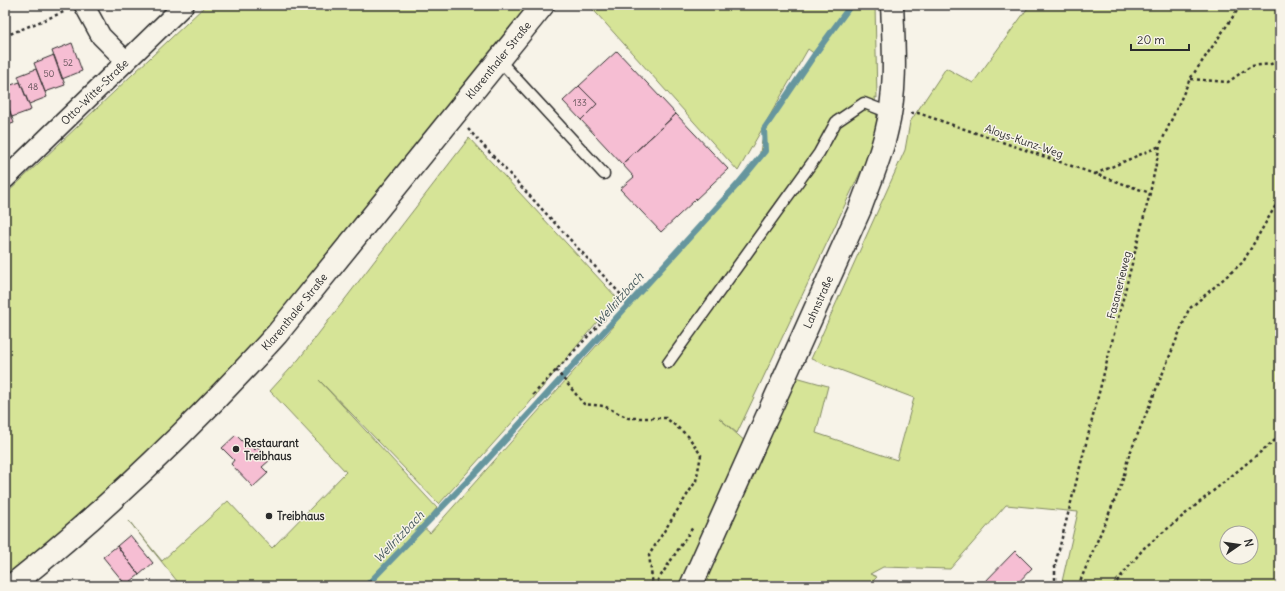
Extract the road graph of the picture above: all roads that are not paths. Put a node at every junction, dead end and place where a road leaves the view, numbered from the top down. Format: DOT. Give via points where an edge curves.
graph roads {
  1 [pos="184,5"];
  2 [pos="543,5"];
  3 [pos="892,5"];
  4 [pos="75,8"];
  5 [pos="498,60"];
  6 [pos="126,61"];
  7 [pos="890,113"];
  8 [pos="604,174"];
  9 [pos="5,179"];
  10 [pos="668,363"];
  11 [pos="11,586"];
  12 [pos="691,586"];
  1 -- 6 [label="street, Otto-Witte-Straße"];
  2 -- 5 [label="main road, Klarenthaler Straße"];
  3 -- 7 [label="main road, Lahnstraße" via="894,61"];
  4 -- 6 [label="street"];
  5 -- 8 [label="lane"];
  5 -- 11 [label="main road, Klarenthaler Straße" via="277,334 246,368 141,474"];
  6 -- 9 [label="street, Otto-Witte-Straße"];
  7 -- 10 [label="lane" via="864,103 836,122 819,153"];
  7 -- 12 [label="main road, Lahnstraße" via="876,167 860,209"];
}
